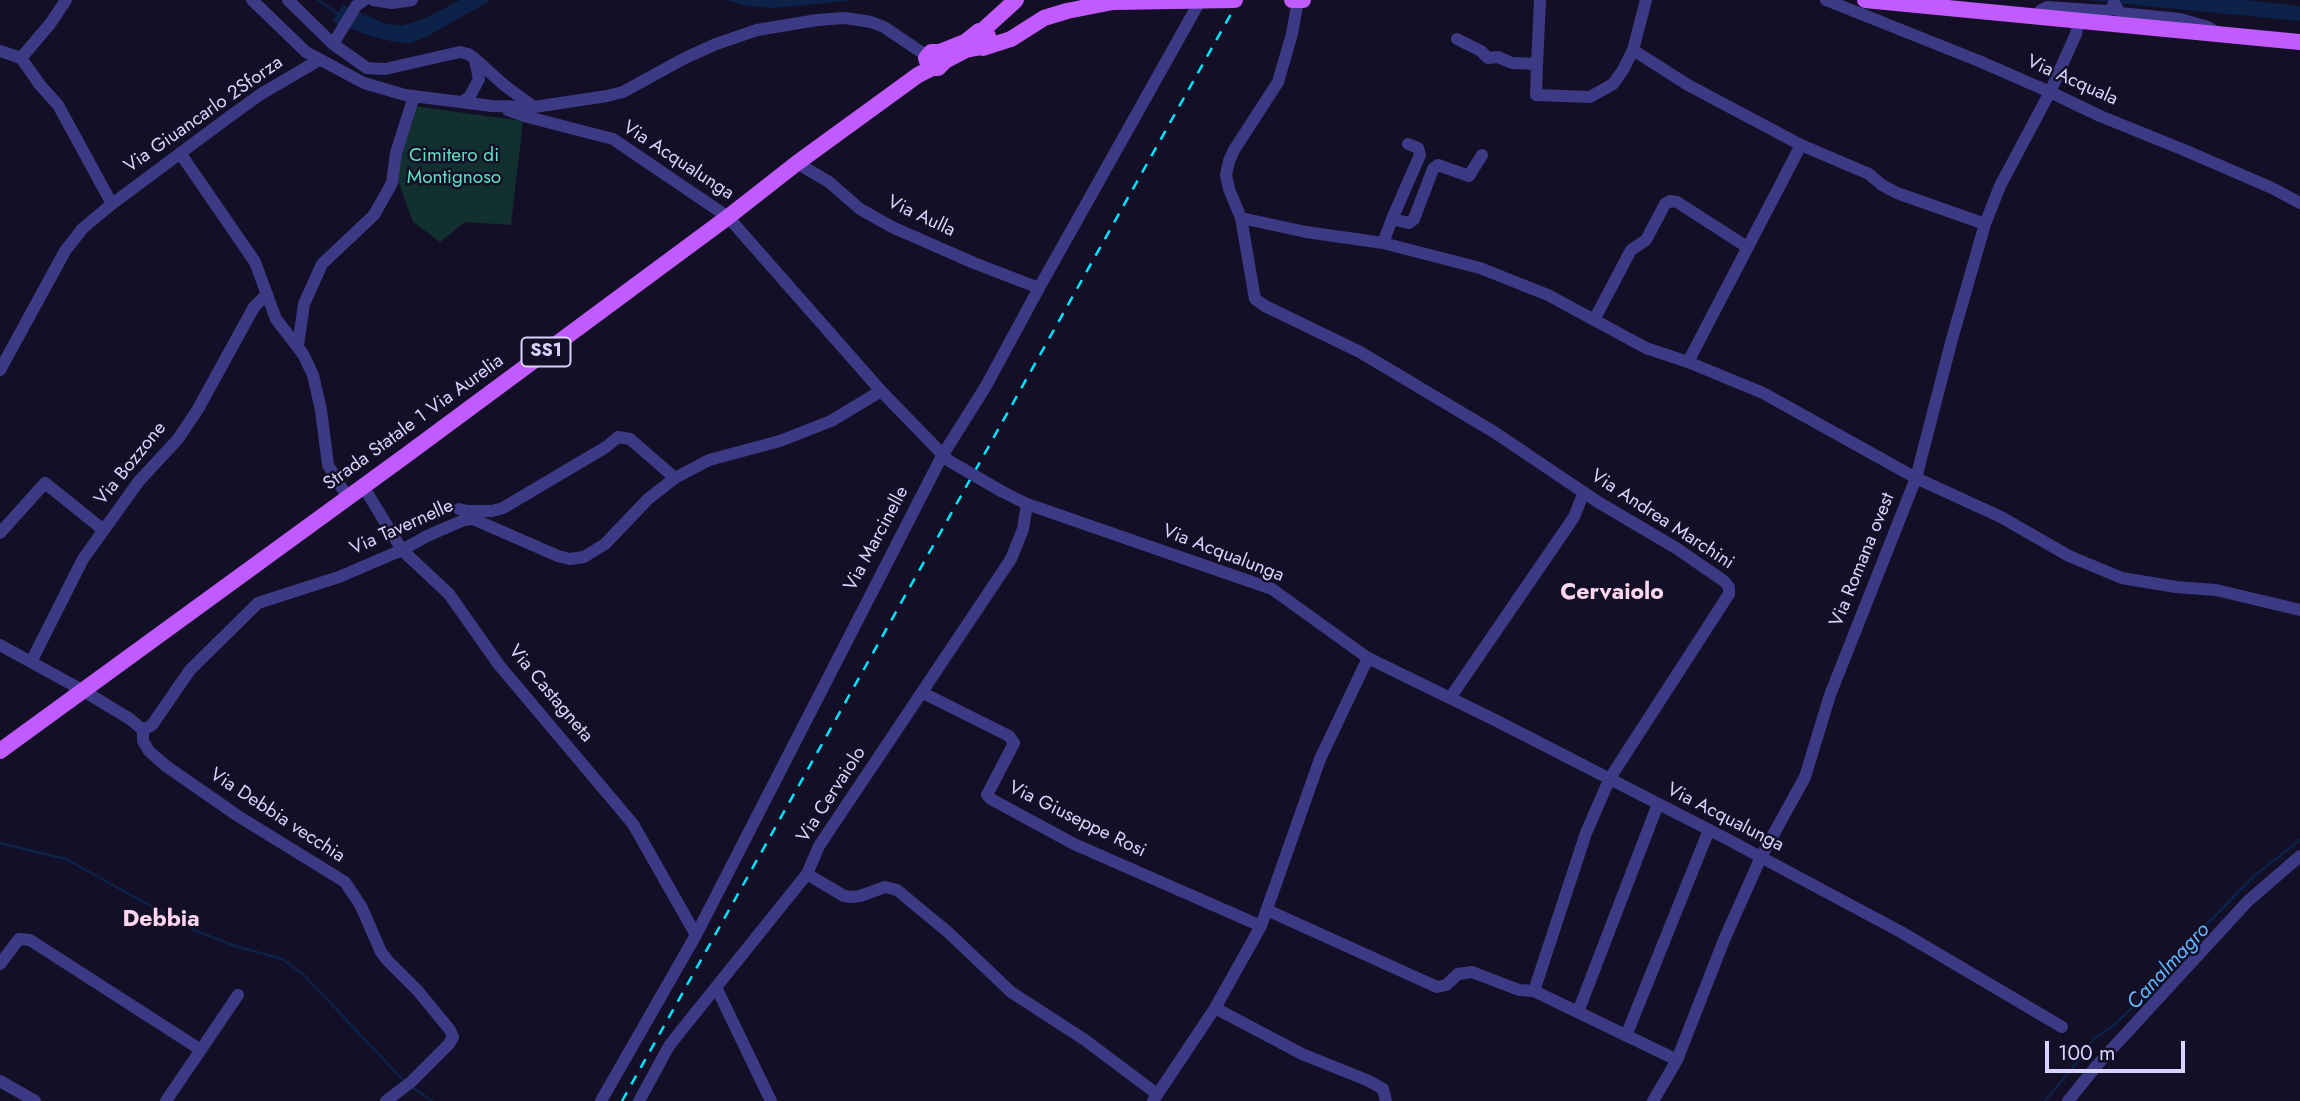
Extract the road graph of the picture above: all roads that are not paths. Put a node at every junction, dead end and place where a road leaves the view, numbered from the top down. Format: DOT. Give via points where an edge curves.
graph roads {
  1 [pos="66,0"];
  2 [pos="252,0"];
  3 [pos="288,0"];
  4 [pos="373,0"];
  5 [pos="412,0"];
  6 [pos="1016,0"];
  7 [pos="1235,0"];
  8 [pos="1292,0"];
  9 [pos="1300,0"];
  10 [pos="1540,0"];
  11 [pos="1646,0"];
  12 [pos="1826,0"];
  13 [pos="1865,0"];
  14 [pos="1200,1"];
  15 [pos="2114,1"];
  16 [pos="360,3"];
  17 [pos="2039,17"];
  18 [pos="2078,22"];
  19 [pos="987,35"];
  20 [pos="2219,35"];
  21 [pos="1457,39"];
  22 [pos="335,40"];
  23 [pos="2300,43"];
  24 [pos="1633,50"];
  25 [pos="0,51"];
  26 [pos="21,58"];
  27 [pos="474,58"];
  28 [pos="319,60"];
  29 [pos="929,62"];
  30 [pos="1536,64"];
  31 [pos="2050,92"];
  32 [pos="414,96"];
  33 [pos="462,102"];
  34 [pos="498,106"];
  35 [pos="534,107"];
  36 [pos="1408,144"];
  37 [pos="1801,145"];
  38 [pos="180,153"];
  39 [pos="1482,155"];
  40 [pos="797,163"];
  41 [pos="2300,203"];
  42 [pos="112,204"];
  43 [pos="728,217"];
  44 [pos="1241,218"];
  45 [pos="1392,219"];
  46 [pos="1985,224"];
  47 [pos="1383,243"];
  48 [pos="1747,247"];
  49 [pos="1039,288"];
  50 [pos="267,294"];
  51 [pos="1594,320"];
  52 [pos="298,346"];
  53 [pos="1688,362"];
  54 [pos="0,370"];
  55 [pos="881,391"];
  56 [pos="947,459"];
  57 [pos="675,478"];
  58 [pos="1916,478"];
  59 [pos="363,486"];
  60 [pos="1584,492"];
  61 [pos="348,498"];
  62 [pos="1027,504"];
  63 [pos="459,509"];
  64 [pos="106,527"];
  65 [pos="0,533"];
  66 [pos="402,550"];
  67 [pos="2300,610"];
  68 [pos="0,645"];
  69 [pos="1368,658"];
  70 [pos="31,662"];
  71 [pos="82,690"];
  72 [pos="923,693"];
  73 [pos="1450,698"];
  74 [pos="143,730"];
  75 [pos="0,751"];
  76 [pos="1610,778"];
  77 [pos="1658,804"];
  78 [pos="1709,830"];
  79 [pos="2300,856"];
  80 [pos="1761,858"];
  81 [pos="807,874"];
  82 [pos="1267,910"];
  83 [pos="1261,926"];
  84 [pos="696,935"];
  85 [pos="0,964"];
  86 [pos="716,987"];
  87 [pos="1534,991"];
  88 [pos="238,995"];
  89 [pos="1215,1008"];
  90 [pos="1578,1012"];
  91 [pos="2062,1027"];
  92 [pos="1626,1036"];
  93 [pos="201,1050"];
  94 [pos="1677,1060"];
  95 [pos="0,1081"];
  96 [pos="1155,1098"];
  97 [pos="35,1101"];
  98 [pos="166,1101"];
  99 [pos="386,1101"];
  100 [pos="601,1101"];
  101 [pos="639,1101"];
  102 [pos="771,1101"];
  103 [pos="1386,1101"];
  104 [pos="1653,1101"];
  105 [pos="2068,1101"];
  1 -- 26 [label="street"];
  2 -- 28 [label="street"];
  3 -- 22 [label="street"];
  4 -- 5 [label="street"];
  6 -- 19 [label="main road, Strada Statale 1 Via Aurelia / SS1"];
  7 -- 14 [label="main road"];
  8 -- 9 [label="main road"];
  9 -- 44 [label="street" via="1278,82 1228,161 1228,189"];
  10 -- 30 [label="street"];
  11 -- 24 [label="street"];
  12 -- 31 [label="street, Via Acquala"];
  13 -- 17 [label="main road"];
  14 -- 19 [label="main road" via="1114,2 1067,10 1008,40"];
  14 -- 49 [label="street, Via Marcinelle"];
  15 -- 17 [label="street" via="2106,11 2047,7"];
  15 -- 20 [label="street" via="2120,13 2179,19"];
  16 -- 22 [label="street"];
  17 -- 18 [label="main road"];
  18 -- 20 [label="main road"];
  18 -- 31 [label="street, Via Romana ovest"];
  19 -- 29 [label="main road, Strada Statale 1 Via Aurelia / SS1" via="938,68"];
  20 -- 23 [label="main road"];
  21 -- 30 [label="street" via="1489,58"];
  22 -- 27 [label="street" via="367,68 385,69 460,52"];
  24 -- 30 [label="street" via="1613,84 1590,97 1536,95"];
  24 -- 37 [label="street"];
  25 -- 26 [label="street"];
  26 -- 42 [label="street" via="58,105"];
  27 -- 33 [label="street" via="479,79"];
  27 -- 35 [label="street"];
  28 -- 32 [label="street" via="364,83"];
  28 -- 38 [label="street, Via Giuancarlo 2Sforza" via="261,94"];
  29 -- 35 [label="street" via="884,27 859,19 817,20 716,44 623,92"];
  29 -- 40 [label="main road, Strada Statale 1 Via Aurelia / SS1"];
  31 -- 41 [label="street, Via Acquala"];
  31 -- 46 [label="street, Via Romana ovest"];
  32 -- 33 [label="street"];
  32 -- 52 [label="street" via="392,183 374,215 322,264 304,304"];
  33 -- 34 [label="street"];
  34 -- 35 [label="street"];
  34 -- 43 [label="street, Via Acqualunga" via="613,139"];
  36 -- 45 [label="street" via="1418,148 1420,155"];
  37 -- 46 [label="street" via="1869,174 1897,193"];
  37 -- 48 [label="street"];
  38 -- 42 [label="street, Via Giuancarlo 2Sforza"];
  38 -- 50 [label="street" via="255,262"];
  39 -- 45 [label="street" via="1469,176 1438,165 1414,219 1409,223"];
  40 -- 43 [label="main road, Strada Statale 1 Via Aurelia / SS1"];
  40 -- 49 [label="street, Via Aulla" via="892,227"];
  42 -- 54 [label="street, Via Giuancarlo 2Sforza" via="83,228 65,251"];
  43 -- 55 [label="street, Via Acqualunga"];
  43 -- 59 [label="main road, Strada Statale 1 Via Aurelia / SS1"];
  44 -- 47 [label="street"];
  44 -- 60 [label="street, Via Andrea Marchini" via="1255,299 1391,370"];
  45 -- 47 [label="street"];
  46 -- 58 [label="street, Via Romana ovest"];
  47 -- 51 [label="street" via="1480,268 1548,295"];
  48 -- 51 [label="street" via="1670,201 1646,240 1631,250"];
  48 -- 53 [label="street"];
  49 -- 56 [label="street, Via Marcinelle"];
  50 -- 52 [label="street" via="276,319"];
  50 -- 64 [label="street, Via Bozzone" via="254,307 192,419"];
  51 -- 53 [label="street" via="1646,348"];
  52 -- 61 [label="street" via="313,374 328,465"];
  53 -- 58 [label="street" via="1763,393"];
  55 -- 56 [label="street, Via Acqualunga"];
  55 -- 57 [label="street, Via Tavernelle" via="831,421 780,441 709,460"];
  56 -- 62 [label="street, Via Acqualunga, bridge"];
  56 -- 84 [label="street, Via Marcinelle"];
  57 -- 63 [label="street" via="630,439 618,436 503,508"];
  57 -- 66 [label="street, Via Tavernelle" via="605,544 584,557 558,556 473,519 452,524"];
  58 -- 67 [label="street" via="2122,578 2216,590"];
  58 -- 80 [label="street, Via Romana ovest" via="1830,695 1805,778"];
  59 -- 61 [label="main road, Strada Statale 1 Via Aurelia / SS1"];
  59 -- 66 [label="street, Via Castagneta"];
  60 -- 73 [label="street" via="1574,517"];
  60 -- 76 [label="street, Via Andrea Marchini" via="1676,548 1729,587 1729,594"];
  61 -- 71 [label="main road, Strada Statale 1 Via Aurelia / SS1"];
  62 -- 69 [label="street, Via Acqualunga" via="1272,589"];
  62 -- 72 [label="street, Via Cervaiolo" via="1011,559"];
  64 -- 65 [label="street" via="100,528 44,483"];
  64 -- 70 [label="street, Via Bozzone" via="83,559"];
  66 -- 74 [label="street, Via Tavernelle" via="339,577 258,603 190,670 152,725"];
  66 -- 84 [label="street, Via Castagneta" via="449,594 499,665 633,824"];
  68 -- 70 [label="street"];
  69 -- 73 [label="street, Via Acqualunga"];
  69 -- 82 [label="street" via="1320,759"];
  70 -- 71 [label="street"];
  71 -- 74 [label="street"];
  71 -- 75 [label="main road, Strada Statale 1 Via Aurelia / SS1"];
  72 -- 81 [label="street, Via Cervaiolo" via="819,846"];
  72 -- 83 [label="street, Via Giuseppe Rosi" via="1009,736 1014,743 987,795 990,799 1074,844"];
  73 -- 76 [label="street, Via Acqualunga"];
  74 -- 99 [label="street, Via Debbia vecchia" via="149,751 166,766 345,882 381,952 450,1030 449,1044"];
  76 -- 77 [label="street, Via Acqualunga"];
  76 -- 87 [label="street, Via Andrea Marchini" via="1586,833"];
  77 -- 78 [label="street, Via Acqualunga"];
  77 -- 90 [label="street"];
  78 -- 80 [label="street, Via Acqualunga"];
  78 -- 92 [label="street"];
  79 -- 105 [label="street" via="2248,901"];
  80 -- 91 [label="street, Via Acqualunga" via="1901,932"];
  80 -- 94 [label="street, Via Romana ovest"];
  81 -- 86 [label="street, Via Cervaiolo"];
  81 -- 96 [label="street" via="851,897 885,887 897,890 1011,992 1085,1041"];
  82 -- 83 [label="street"];
  82 -- 87 [label="street" via="1437,987 1447,985 1458,974 1472,972"];
  83 -- 89 [label="street"];
  84 -- 100 [label="street, Via Marcinelle"];
  85 -- 93 [label="street" via="19,939 30,940"];
  86 -- 101 [label="street, Via Cervaiolo" via="669,1046"];
  86 -- 102 [label="street"];
  87 -- 90 [label="street"];
  88 -- 93 [label="street"];
  89 -- 96 [label="street"];
  89 -- 103 [label="street" via="1302,1054 1369,1081 1383,1089"];
  90 -- 92 [label="street"];
  92 -- 94 [label="street"];
  93 -- 98 [label="street"];
  94 -- 104 [label="street, Via Romana ovest"];
  95 -- 97 [label="street"];
}
